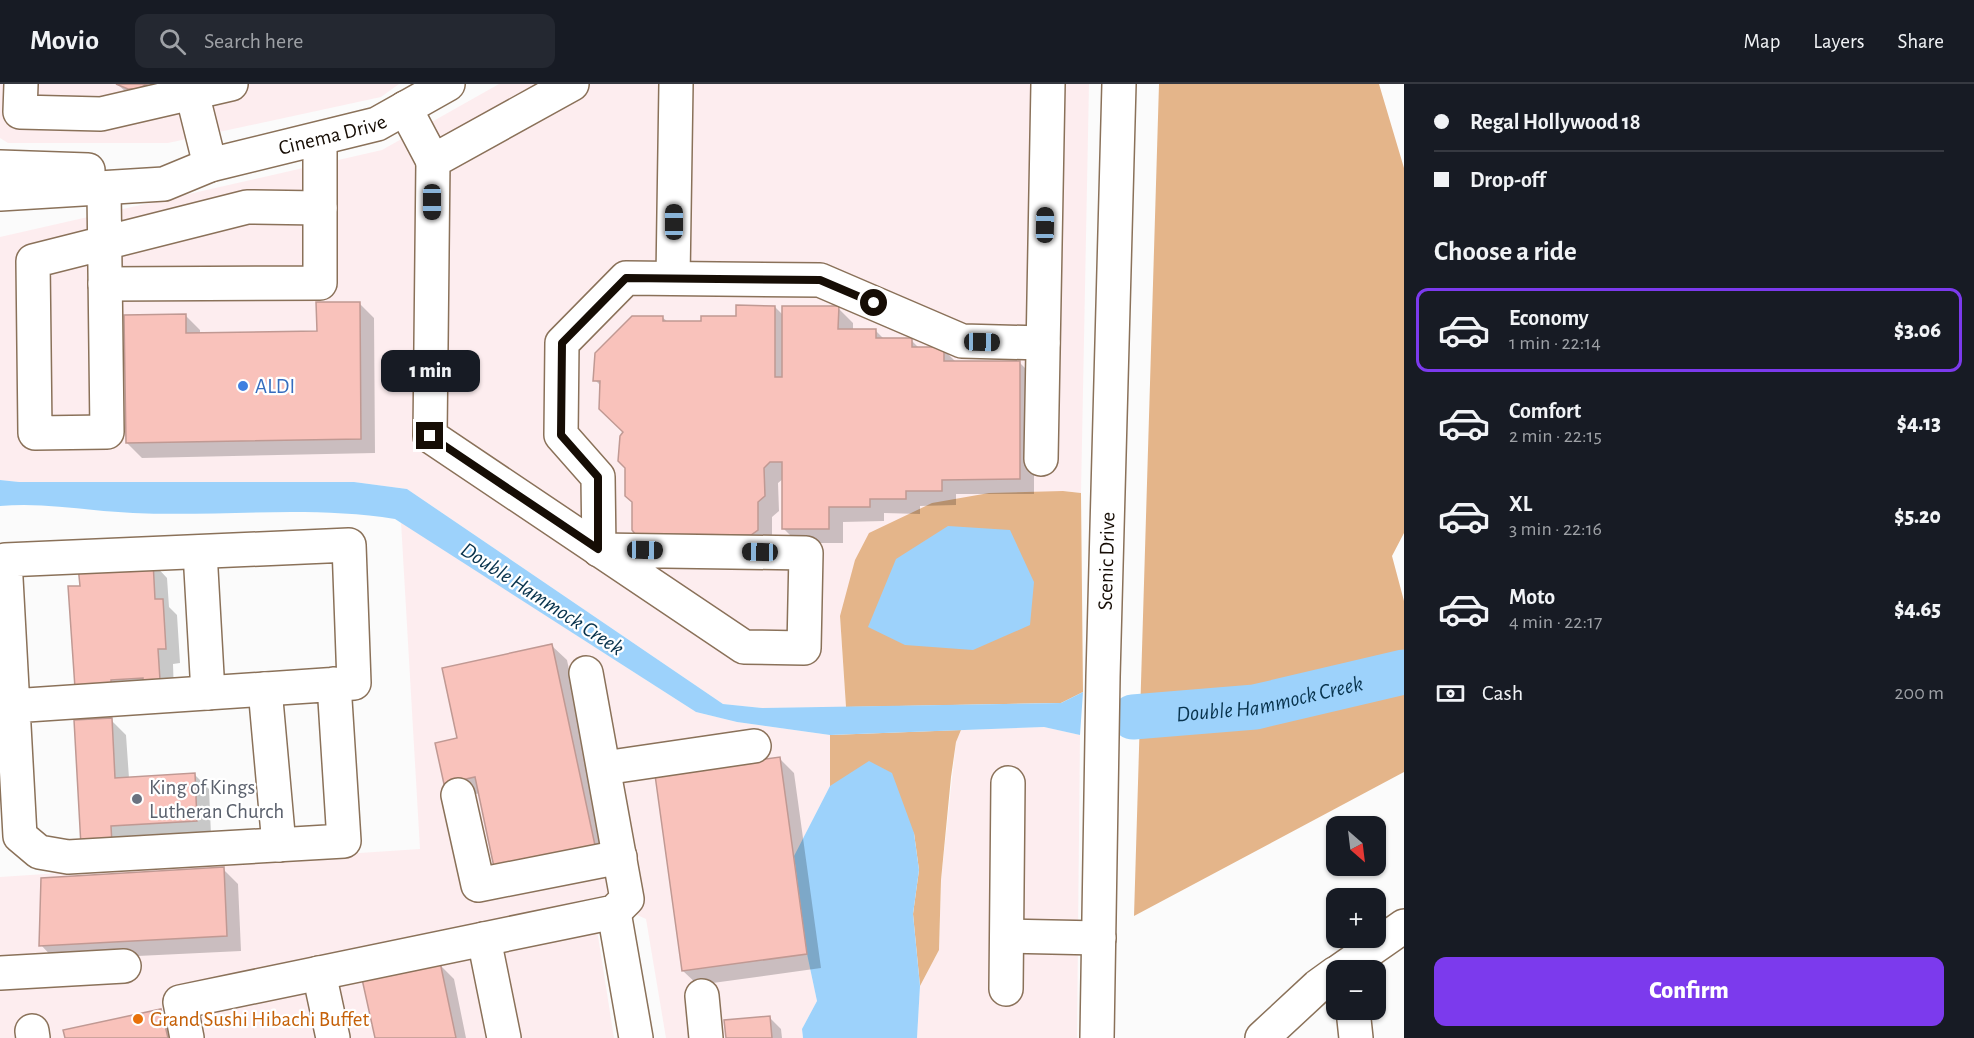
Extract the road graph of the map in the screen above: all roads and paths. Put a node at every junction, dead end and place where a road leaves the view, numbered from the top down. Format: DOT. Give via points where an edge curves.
graph roads {
  1 [pos="21,84"];
  2 [pos="231,84"];
  3 [pos="448,84"];
  4 [pos="572,84"];
  5 [pos="676,84"];
  6 [pos="1048,84"];
  7 [pos="1119,84"];
  8 [pos="192,93"];
  9 [pos="405,108"];
  10 [pos="320,140"];
  11 [pos="433,160"];
  12 [pos="210,165"];
  13 [pos="0,167"];
  14 [pos="104,189"];
  15 [pos="0,194"];
  16 [pos="320,208"];
  17 [pos="105,243"];
  18 [pos="673,278"];
  19 [pos="105,284"];
  20 [pos="1043,343"];
  21 [pos="1041,459"];
  22 [pos="598,549"];
  23 [pos="200,552"];
  24 [pos="2,560"];
  25 [pos="586,674"];
  26 [pos="334,684"];
  27 [pos="265,689"];
  28 [pos="208,693"];
  29 [pos="12,706"];
  30 [pos="754,746"];
  31 [pos="604,768"];
  32 [pos="1008,783"];
  33 [pos="458,795"];
  34 [pos="10,838"];
  35 [pos="279,845"];
  36 [pos="620,857"];
  37 [pos="614,912"];
  38 [pos="1404,926"];
  39 [pos="1007,936"];
  40 [pos="1099,938"];
  41 [pos="484,939"];
  42 [pos="1358,960"];
  43 [pos="124,966"];
  44 [pos="0,973"];
  45 [pos="319,973"];
  46 [pos="1326,981"];
  47 [pos="1006,989"];
  48 [pos="702,996"];
  49 [pos="1354,1020"];
  50 [pos="187,1038"];
  51 [pos="333,1038"];
  52 [pos="504,1038"];
  53 [pos="636,1038"];
  54 [pos="706,1038"];
  55 [pos="1097,1038"];
  56 [pos="1262,1038"];
  57 [pos="1356,1038"];
  1 -- 8 [label="street" via="20,112 101,114"];
  2 -- 8 [label="street"];
  3 -- 9 [label="street, Cinema Drive"];
  4 -- 11 [label="street"];
  5 -- 18 [label="street"];
  6 -- 20 [label="street"];
  7 -- 40 [label="street, Scenic Drive"];
  8 -- 12 [label="street"];
  9 -- 10 [label="street, Cinema Drive" via="377,123"];
  9 -- 11 [label="street"];
  10 -- 12 [label="street, Cinema Drive"];
  10 -- 16 [label="street"];
  11 -- 22 [label="street" via="430,436"];
  12 -- 13 [label="street, Cinema Drive" via="164,164 73,171"];
  12 -- 14 [label="street, Cinema Drive" via="164,184"];
  14 -- 15 [label="street, Cinema Drive"];
  14 -- 17 [label="street"];
  16 -- 17 [label="street" via="247,207"];
  16 -- 19 [label="street" via="320,283"];
  17 -- 19 [label="street"];
  17 -- 19 [label="street" via="33,261 35,433 106,432"];
  18 -- 20 [label="street" via="820,280 962,342"];
  18 -- 22 [label="street" via="626,278 562,343 561,435 598,477"];
  20 -- 21 [label="street"];
  22 -- 22 [label="street" via="744,647 804,648 806,553"];
  23 -- 24 [label="street"];
  23 -- 26 [label="street" via="349,545 354,683"];
  23 -- 28 [label="street"];
  24 -- 29 [label="street"];
  25 -- 31 [label="street"];
  26 -- 27 [label="street"];
  26 -- 35 [label="street" via="344,841"];
  27 -- 28 [label="street"];
  27 -- 35 [label="street"];
  28 -- 29 [label="street"];
  29 -- 34 [label="street"];
  30 -- 31 [label="street"];
  31 -- 36 [label="street"];
  32 -- 39 [label="street"];
  33 -- 36 [label="street" via="478,885"];
  34 -- 35 [label="street" via="39,852 68,858"];
  36 -- 37 [label="street" via="627,899"];
  37 -- 41 [label="street"];
  37 -- 53 [label="street"];
  38 -- 42 [label="street"];
  39 -- 40 [label="street"];
  39 -- 47 [label="street"];
  40 -- 55 [label="street, Scenic Drive"];
  41 -- 45 [label="street"];
  41 -- 52 [label="street"];
  43 -- 44 [label="street"];
  45 -- 50 [label="street" via="180,1002"];
  45 -- 51 [label="street"];
  46 -- 56 [label="street"];
  48 -- 54 [label="street"];
  49 -- 57 [label="street"];
}
